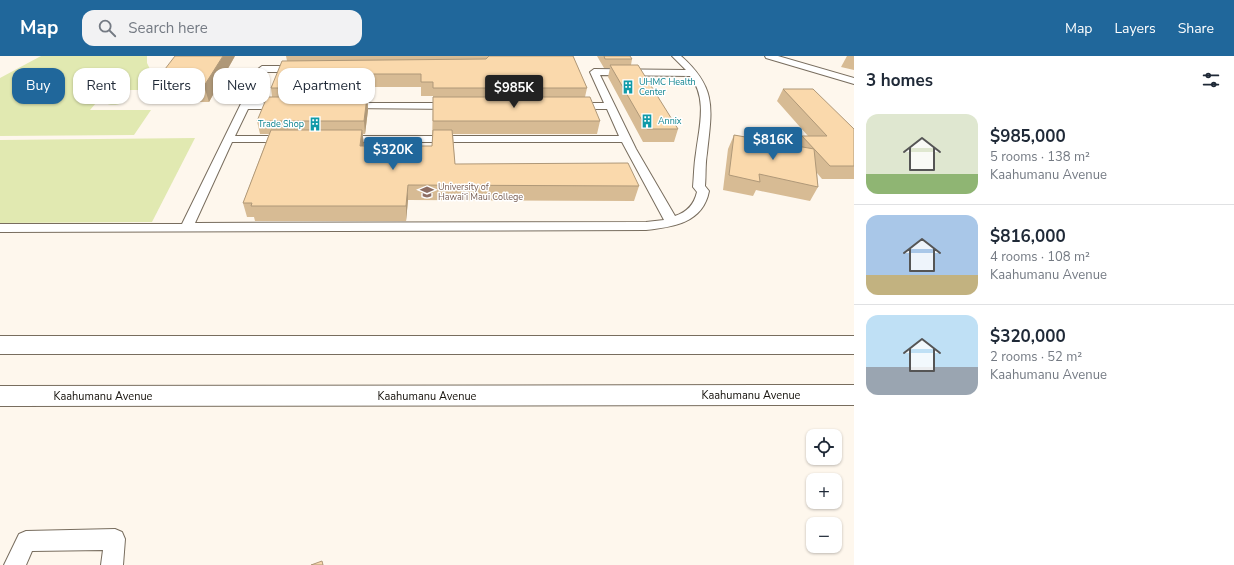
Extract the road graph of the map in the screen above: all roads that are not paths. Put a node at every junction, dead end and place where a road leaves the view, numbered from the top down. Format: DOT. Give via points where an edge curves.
graph roads {
  1 [pos="676,56"];
  2 [pos="769,56"];
  3 [pos="278,69"];
  4 [pos="694,73"];
  5 [pos="854,81"];
  6 [pos="245,106"];
  7 [pos="292,106"];
  8 [pos="340,106"];
  9 [pos="466,106"];
  10 [pos="566,106"];
  11 [pos="610,106"];
  12 [pos="228,139"];
  13 [pos="299,139"];
  14 [pos="331,139"];
  15 [pos="626,139"];
  16 [pos="672,223"];
  17 [pos="0,228"];
  18 [pos="186,228"];
  19 [pos="0,345"];
  20 [pos="854,345"];
  21 [pos="854,395"];
  22 [pos="0,396"];
  23 [pos="15,565"];
  24 [pos="112,565"];
  1 -- 4 [label="lane"];
  2 -- 5 [label="lane"];
  3 -- 6 [label="lane" via="262,69"];
  4 -- 11 [label="lane" via="594,72"];
  4 -- 16 [label="lane" via="706,98 707,111 699,187 704,191 694,210"];
  6 -- 7 [label="lane"];
  6 -- 12 [label="lane"];
  8 -- 9 [label="lane"];
  10 -- 11 [label="lane"];
  11 -- 15 [label="lane"];
  12 -- 13 [label="lane"];
  12 -- 18 [label="lane"];
  14 -- 15 [label="lane"];
  15 -- 16 [label="lane"];
  16 -- 18 [label="lane" via="646,226"];
  17 -- 18 [label="lane"];
  19 -- 20 [label="main road"];
  21 -- 22 [label="main road, Kaahumanu Avenue"];
  23 -- 24 [label="lane" via="26,541 115,539"];
}
